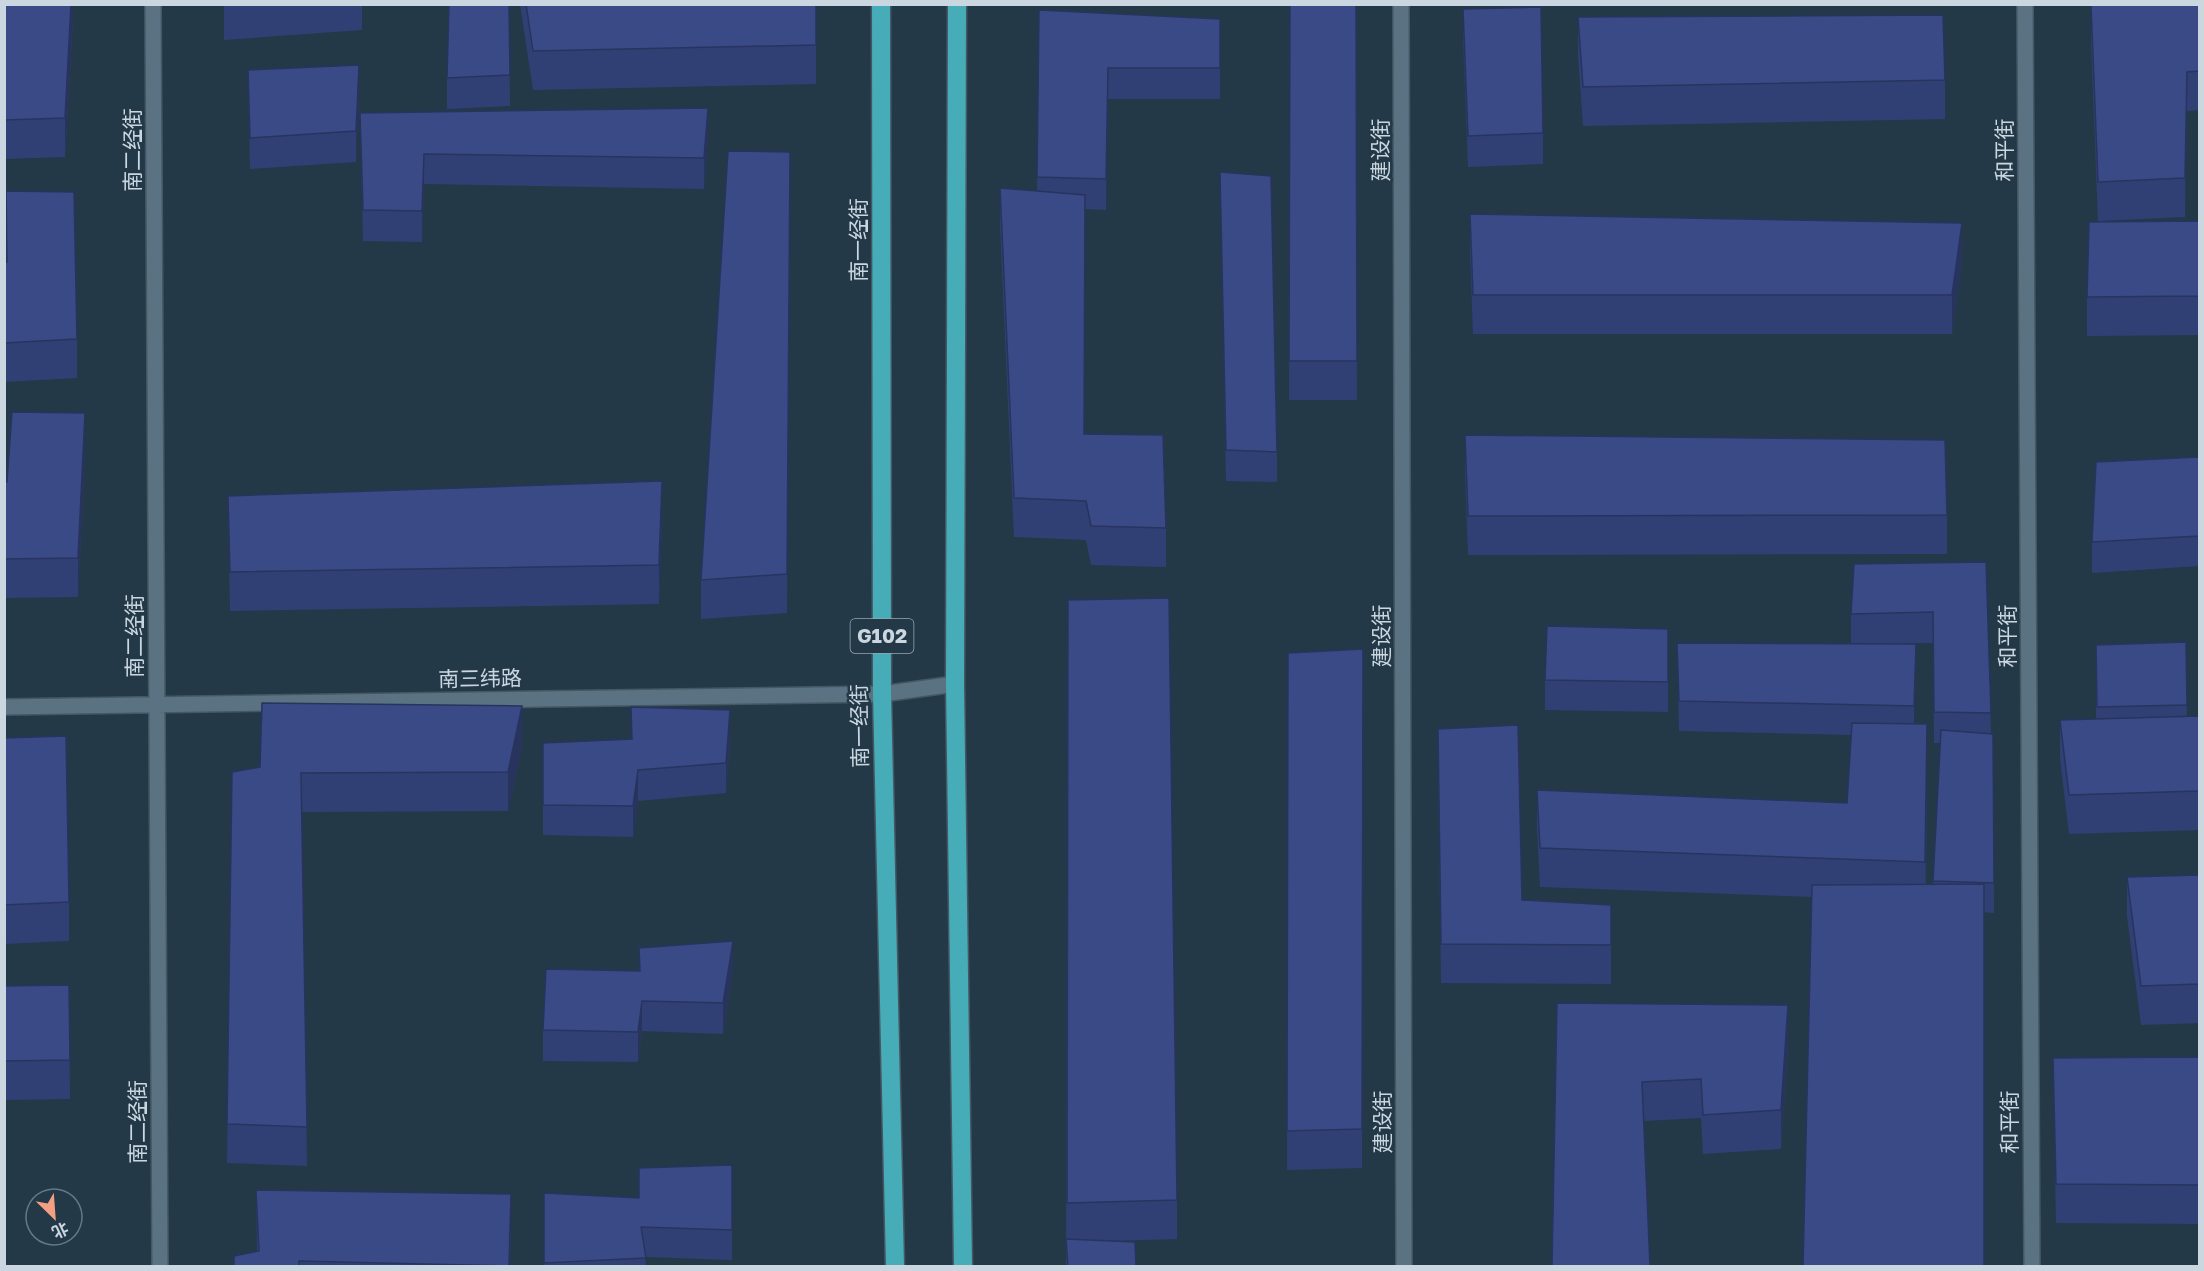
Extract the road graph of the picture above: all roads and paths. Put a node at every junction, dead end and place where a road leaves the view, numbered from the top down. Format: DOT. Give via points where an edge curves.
graph roads {
  1 [pos="153,4"];
  2 [pos="881,4"];
  3 [pos="957,4"];
  4 [pos="1401,4"];
  5 [pos="2025,4"];
  6 [pos="955,684"];
  7 [pos="882,694"];
  8 [pos="157,704"];
  9 [pos="4,707"];
  10 [pos="160,1266"];
  11 [pos="895,1266"];
  12 [pos="963,1266"];
  13 [pos="1404,1266"];
  14 [pos="2032,1266"];
  1 -- 8 [label="street, 南二经街"];
  2 -- 7 [label="highway, 南一经街 / G102"];
  3 -- 6 [label="highway"];
  4 -- 13 [label="street, 建设街"];
  5 -- 14 [label="street, 和平街"];
  6 -- 7 [label="street, 南三纬路"];
  6 -- 12 [label="highway"];
  7 -- 8 [label="street, 南三纬路"];
  7 -- 11 [label="highway, 南一经街 / G102"];
  8 -- 9 [label="street, 南三纬路"];
  8 -- 10 [label="street, 南二经街"];
}
